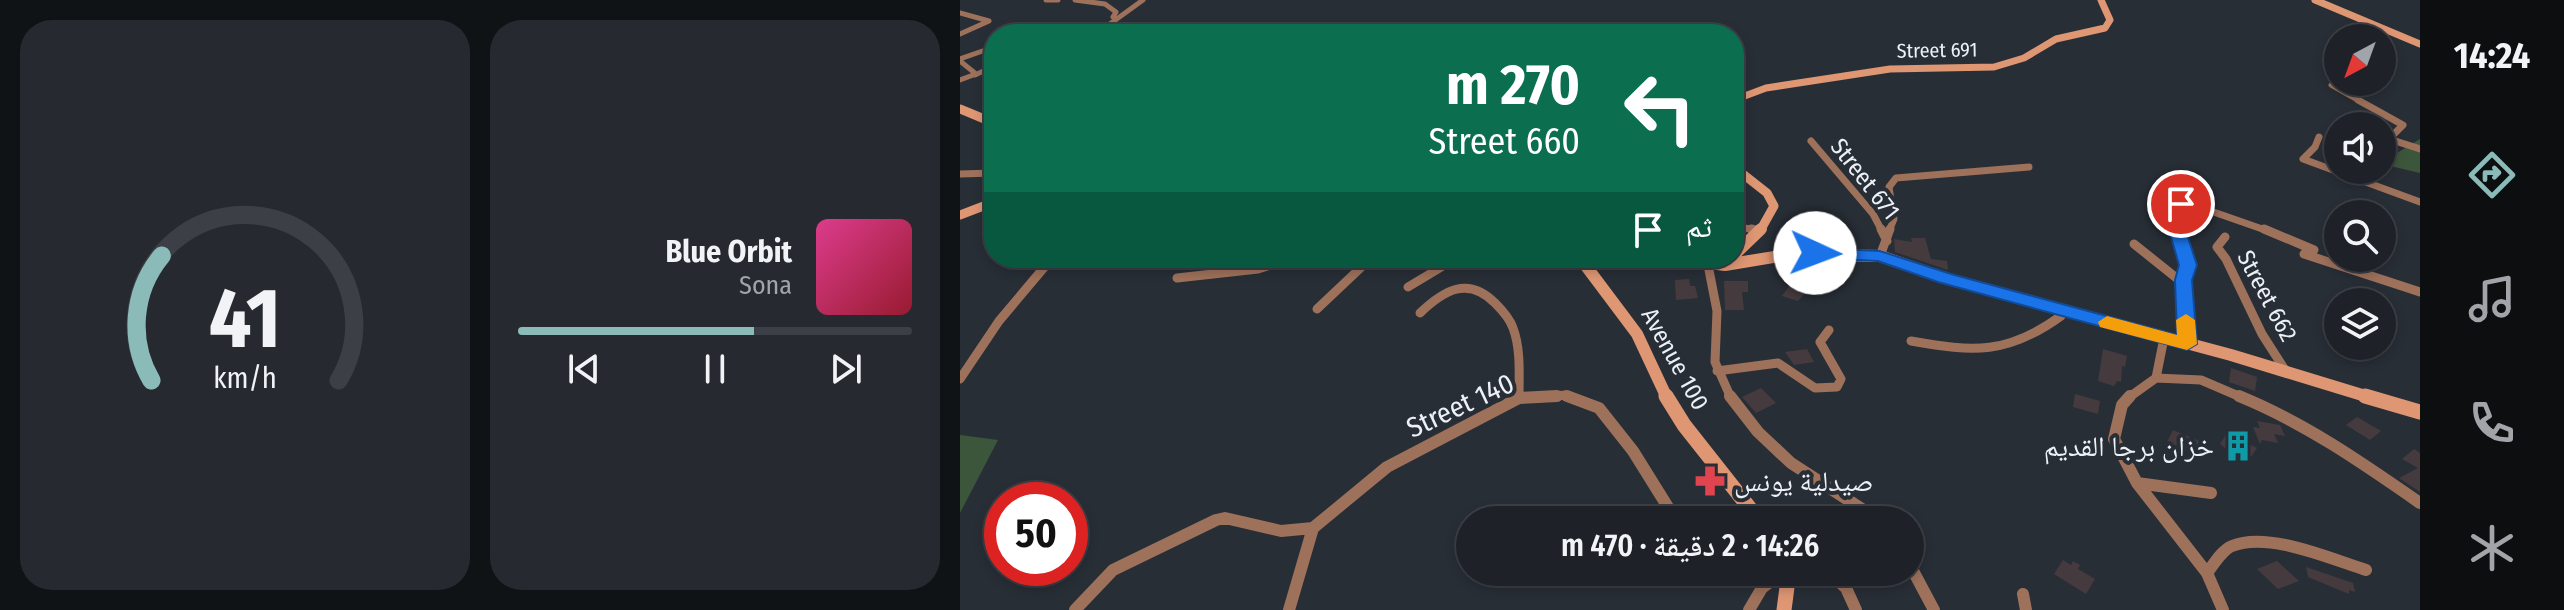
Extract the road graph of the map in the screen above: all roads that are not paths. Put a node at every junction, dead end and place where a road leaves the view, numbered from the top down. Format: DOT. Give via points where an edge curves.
graph roads {
  1 [pos="1046,0"];
  2 [pos="1058,0"];
  3 [pos="1075,0"];
  4 [pos="1143,0"];
  5 [pos="2101,0"];
  6 [pos="2315,0"];
  7 [pos="960,13"];
  8 [pos="1113,17"];
  9 [pos="1103,24"];
  10 [pos="960,34"];
  11 [pos="2420,44"];
  12 [pos="984,51"];
  13 [pos="960,60"];
  14 [pos="984,71"];
  15 [pos="975,75"];
  16 [pos="960,80"];
  17 [pos="1744,96"];
  18 [pos="2351,96"];
  19 [pos="960,109"];
  20 [pos="2380,112"];
  21 [pos="984,119"];
  22 [pos="2319,137"];
  23 [pos="1811,141"];
  24 [pos="2396,142"];
  25 [pos="2420,149"];
  26 [pos="2029,167"];
  27 [pos="2324,167"];
  28 [pos="982,172"];
  29 [pos="960,174"];
  30 [pos="1744,175"];
  31 [pos="2371,184"];
  32 [pos="2420,202"];
  33 [pos="984,206"];
  34 [pos="960,215"];
  35 [pos="1744,228"];
  36 [pos="1760,231"];
  37 [pos="2225,237"];
  38 [pos="1887,241"];
  39 [pos="2134,244"];
  40 [pos="1744,246"];
  41 [pos="1880,256"];
  42 [pos="1744,263"];
  43 [pos="1044,268"];
  44 [pos="1261,268"];
  45 [pos="1360,268"];
  46 [pos="1440,268"];
  47 [pos="1588,268"];
  48 [pos="1711,268"];
  49 [pos="1177,278"];
  50 [pos="2184,284"];
  51 [pos="1408,287"];
  52 [pos="2420,292"];
  53 [pos="1317,309"];
  54 [pos="2062,310"];
  55 [pos="1420,313"];
  56 [pos="1829,330"];
  57 [pos="2164,338"];
  58 [pos="1911,341"];
  59 [pos="2187,344"];
  60 [pos="1717,371"];
  61 [pos="2287,373"];
  62 [pos="2156,378"];
  63 [pos="960,379"];
  64 [pos="1519,398"];
  65 [pos="2420,412"];
  66 [pos="2137,483"];
  67 [pos="2211,493"];
  68 [pos="2420,503"];
  69 [pos="1667,506"];
  70 [pos="1748,506"];
  71 [pos="1862,506"];
  72 [pos="1313,528"];
  73 [pos="2366,570"];
  74 [pos="2207,573"];
  75 [pos="1765,586"];
  76 [pos="1786,586"];
  77 [pos="1843,586"];
  78 [pos="1921,586"];
  79 [pos="2023,594"];
  80 [pos="1075,610"];
  81 [pos="1289,610"];
  82 [pos="1749,610"];
  83 [pos="1784,610"];
  84 [pos="1856,610"];
  85 [pos="1934,610"];
  86 [pos="2026,610"];
  87 [pos="2223,610"];
  1 -- 2 [label="street"];
  3 -- 8 [label="street" via="1109,6 1116,12"];
  4 -- 8 [label="street" via="1137,8"];
  5 -- 17 [label="main road, Street 691" via="2110,20 2105,28 2050,41 2011,63 1890,69 1766,88"];
  6 -- 11 [label="main road"];
  7 -- 10 [label="street" via="989,21"];
  8 -- 9 [label="street"];
  12 -- 13 [label="street"];
  13 -- 15 [label="street"];
  14 -- 15 [label="street"];
  15 -- 16 [label="street"];
  18 -- 20 [label="street"];
  19 -- 21 [label="main road"];
  22 -- 27 [label="street" via="2302,158"];
  23 -- 38 [label="street, Street 671" via="1873,214"];
  24 -- 25 [label="street"];
  26 -- 38 [label="street" via="1896,178 1889,187 1894,219"];
  28 -- 29 [label="street"];
  30 -- 36 [label="main road" via="1773,200 1772,213"];
  31 -- 32 [label="street"];
  33 -- 34 [label="main road"];
  35 -- 36 [label="street"];
  36 -- 40 [label="main road"];
  37 -- 61 [label="street, Street 662" via="2217,247"];
  38 -- 41 [label="street"];
  39 -- 50 [label="street"];
  41 -- 42 [label="main road" via="1792,254"];
  41 -- 54 [label="main road"];
  43 -- 63 [label="street"];
  44 -- 49 [label="street"];
  45 -- 53 [label="street"];
  46 -- 51 [label="street"];
  47 -- 70 [label="main road, Avenue 100" via="1637,334 1684,425"];
  48 -- 60 [label="street"];
  50 -- 52 [label="street" via="2188,265 2173,216 2174,208 2185,202 2314,250 2304,254"];
  50 -- 59 [label="street"];
  54 -- 57 [label="main road"];
  54 -- 58 [label="street" via="2052,323 1998,350"];
  55 -- 64 [label="street" via="1445,291 1468,286 1482,290 1513,327"];
  56 -- 60 [label="street" via="1820,342 1841,379 1837,387 1815,388 1778,363"];
  57 -- 59 [label="main road"];
  57 -- 62 [label="street"];
  59 -- 61 [label="main road"];
  60 -- 71 [label="street" via="1758,432 1802,471"];
  61 -- 65 [label="main road"];
  62 -- 66 [label="street" via="2128,397 2118,413 2114,439"];
  62 -- 68 [label="street" via="2201,380 2276,411 2334,443"];
  64 -- 69 [label="street, Street 140" via="1566,395 1599,408"];
  64 -- 72 [label="street, Street 140" via="1387,467"];
  66 -- 67 [label="street"];
  66 -- 74 [label="street"];
  72 -- 80 [label="street" via="1281,531 1216,520 1113,570"];
  72 -- 81 [label="street"];
  73 -- 74 [label="street" via="2275,544 2247,543 2230,546"];
  74 -- 87 [label="street"];
  75 -- 82 [label="street"];
  76 -- 83 [label="main road"];
  77 -- 84 [label="street"];
  78 -- 85 [label="street"];
  79 -- 86 [label="street"];
}
